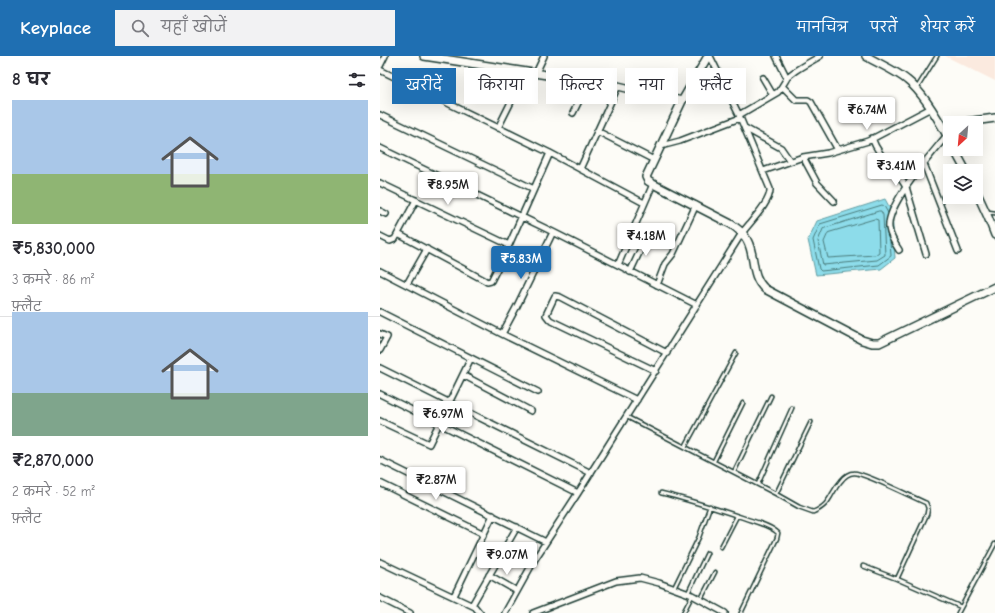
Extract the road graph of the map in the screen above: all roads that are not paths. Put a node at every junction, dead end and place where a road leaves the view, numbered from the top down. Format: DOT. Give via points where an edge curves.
graph roads {
  1 [pos="385,56"];
  2 [pos="424,56"];
  3 [pos="544,56"];
  4 [pos="709,56"];
  5 [pos="776,56"];
  6 [pos="820,56"];
  7 [pos="866,56"];
  8 [pos="937,56"];
  9 [pos="442,58"];
  10 [pos="380,66"];
  11 [pos="502,68"];
  12 [pos="538,69"];
  13 [pos="380,70"];
  14 [pos="763,78"];
  15 [pos="787,78"];
  16 [pos="618,86"];
  17 [pos="783,87"];
  18 [pos="916,89"];
  19 [pos="773,95"];
  20 [pos="682,101"];
  21 [pos="510,104"];
  22 [pos="578,104"];
  23 [pos="931,108"];
  24 [pos="573,113"];
  25 [pos="380,115"];
  26 [pos="740,116"];
  27 [pos="995,118"];
  28 [pos="983,120"];
  29 [pos="943,122"];
  30 [pos="498,128"];
  31 [pos="745,128"];
  32 [pos="597,131"];
  33 [pos="872,138"];
  34 [pos="943,143"];
  35 [pos="661,146"];
  36 [pos="380,148"];
  37 [pos="838,150"];
  38 [pos="550,153"];
  39 [pos="802,157"];
  40 [pos="654,160"];
  41 [pos="790,162"];
  42 [pos="924,164"];
  43 [pos="580,169"];
  44 [pos="763,171"];
  45 [pos="380,183"];
  46 [pos="653,184"];
  47 [pos="906,187"];
  48 [pos="534,189"];
  49 [pos="416,200"];
  50 [pos="834,201"];
  51 [pos="644,203"];
  52 [pos="982,204"];
  53 [pos="696,205"];
  54 [pos="380,211"];
  55 [pos="986,212"];
  56 [pos="995,213"];
  57 [pos="386,214"];
  58 [pos="522,217"];
  59 [pos="553,232"];
  60 [pos="742,233"];
  61 [pos="398,234"];
  62 [pos="995,235"];
  63 [pos="380,236"];
  64 [pos="647,236"];
  65 [pos="509,246"];
  66 [pos="426,249"];
  67 [pos="899,250"];
  68 [pos="958,251"];
  69 [pos="926,254"];
  70 [pos="618,265"];
  71 [pos="380,271"];
  72 [pos="630,272"];
  73 [pos="407,284"];
  74 [pos="658,285"];
  75 [pos="995,287"];
  76 [pos="697,305"];
  77 [pos="380,312"];
  78 [pos="380,334"];
  79 [pos="502,334"];
  80 [pos="380,350"];
  81 [pos="667,353"];
  82 [pos="736,353"];
  83 [pos="471,358"];
  84 [pos="380,368"];
  85 [pos="656,371"];
  86 [pos="463,375"];
  87 [pos="538,392"];
  88 [pos="380,394"];
  89 [pos="771,396"];
  90 [pos="637,400"];
  91 [pos="449,402"];
  92 [pos="743,403"];
  93 [pos="792,408"];
  94 [pos="531,410"];
  95 [pos="626,417"];
  96 [pos="380,421"];
  97 [pos="811,422"];
  98 [pos="439,424"];
  99 [pos="685,447"];
  100 [pos="380,460"];
  101 [pos="714,462"];
  102 [pos="734,472"];
  103 [pos="591,473"];
  104 [pos="380,483"];
  105 [pos="758,484"];
  106 [pos="661,493"];
  107 [pos="578,494"];
  108 [pos="776,494"];
  109 [pos="710,506"];
  110 [pos="493,515"];
  111 [pos="737,516"];
  112 [pos="517,527"];
  113 [pos="484,534"];
  114 [pos="546,542"];
  115 [pos="995,544"];
  116 [pos="721,547"];
  117 [pos="707,553"];
  118 [pos="380,562"];
  119 [pos="863,566"];
  120 [pos="715,572"];
  121 [pos="489,575"];
  122 [pos="897,579"];
  123 [pos="674,588"];
  124 [pos="516,591"];
  125 [pos="690,595"];
  126 [pos="454,596"];
  127 [pos="380,598"];
  128 [pos="700,600"];
  129 [pos="472,605"];
  130 [pos="961,607"];
  131 [pos="401,611"];
  132 [pos="410,613"];
  133 [pos="480,613"];
  134 [pos="506,613"];
  135 [pos="532,613"];
  136 [pos="683,613"];
  137 [pos="725,613"];
  138 [pos="741,613"];
  139 [pos="958,613"];
  1 -- 10 [label="street"];
  2 -- 9 [label="street"];
  3 -- 12 [label="street"];
  4 -- 20 [label="street"];
  4 -- 26 [label="street"];
  5 -- 15 [label="street"];
  6 -- 15 [label="street"];
  7 -- 18 [label="street" via="905,78"];
  8 -- 18 [label="lane"];
  9 -- 11 [label="street"];
  13 -- 30 [label="street"];
  14 -- 19 [label="street"];
  15 -- 17 [label="street"];
  16 -- 20 [label="street"];
  16 -- 32 [label="street"];
  17 -- 19 [label="street"];
  17 -- 37 [label="street" via="796,100 811,102"];
  18 -- 23 [label="street"];
  19 -- 26 [label="street"];
  20 -- 35 [label="street"];
  21 -- 30 [label="street"];
  22 -- 24 [label="street"];
  23 -- 29 [label="street"];
  23 -- 33 [label="street"];
  25 -- 48 [label="street"];
  26 -- 31 [label="street"];
  26 -- 35 [label="street" via="680,141"];
  27 -- 28 [label="street"];
  30 -- 38 [label="street"];
  31 -- 41 [label="street" via="781,148"];
  31 -- 44 [label="street"];
  32 -- 40 [label="street"];
  32 -- 43 [label="street"];
  33 -- 37 [label="street"];
  33 -- 47 [label="street" via="880,155"];
  34 -- 42 [label="street"];
  35 -- 40 [label="street"];
  36 -- 58 [label="street"];
  37 -- 39 [label="street"];
  38 -- 43 [label="street"];
  38 -- 48 [label="street"];
  39 -- 41 [label="street"];
  39 -- 50 [label="street" via="817,183"];
  40 -- 46 [label="street" via="646,177"];
  41 -- 44 [label="street"];
  42 -- 47 [label="street"];
  42 -- 68 [label="street"];
  43 -- 51 [label="street"];
  44 -- 60 [label="street" via="770,193"];
  45 -- 49 [label="street"];
  46 -- 51 [label="street"];
  46 -- 53 [label="street"];
  47 -- 67 [label="street" via="892,212 889,228"];
  47 -- 69 [label="street"];
  48 -- 58 [label="street"];
  49 -- 61 [label="street"];
  49 -- 65 [label="street"];
  51 -- 70 [label="street"];
  52 -- 55 [label="street"];
  53 -- 60 [label="street" via="732,224"];
  53 -- 74 [label="street" via="673,254 665,264"];
  54 -- 57 [label="street"];
  55 -- 56 [label="lane"];
  55 -- 62 [label="street"];
  58 -- 59 [label="street"];
  58 -- 65 [label="street"];
  59 -- 70 [label="street"];
  59 -- 79 [label="street"];
  60 -- 75 [label="street" via="748,240 756,277 760,284 820,319 872,343 879,343"];
  60 -- 76 [label="street"];
  61 -- 63 [label="street" via="393,241"];
  61 -- 66 [label="street"];
  64 -- 72 [label="street"];
  65 -- 66 [label="street" via="493,278 487,282"];
  66 -- 73 [label="street"];
  70 -- 72 [label="street"];
  71 -- 73 [label="street"];
  72 -- 74 [label="street"];
  73 -- 79 [label="street"];
  74 -- 76 [label="street"];
  76 -- 81 [label="street"];
  77 -- 83 [label="street"];
  78 -- 80 [label="street" via="387,337"];
  79 -- 90 [label="street"];
  81 -- 85 [label="street"];
  81 -- 85 [label="street" via="560,297 556,296 552,300 546,315 550,320"];
  82 -- 99 [label="lane"];
  83 -- 86 [label="street"];
  83 -- 87 [label="street"];
  84 -- 91 [label="street"];
  85 -- 90 [label="street"];
  86 -- 91 [label="street"];
  86 -- 94 [label="street"];
  88 -- 98 [label="street"];
  89 -- 102 [label="lane"];
  90 -- 95 [label="street"];
  91 -- 98 [label="street"];
  91 -- 103 [label="street"];
  92 -- 101 [label="lane"];
  93 -- 105 [label="lane"];
  95 -- 99 [label="lane"];
  95 -- 103 [label="street"];
  96 -- 98 [label="street" via="429,444"];
  97 -- 108 [label="lane"];
  98 -- 107 [label="street"];
  99 -- 101 [label="lane"];
  100 -- 110 [label="street"];
  101 -- 102 [label="lane"];
  102 -- 105 [label="lane"];
  103 -- 107 [label="street"];
  104 -- 113 [label="street"];
  105 -- 108 [label="lane"];
  106 -- 109 [label="lane"];
  107 -- 114 [label="street"];
  108 -- 122 [label="lane" via="813,512 827,503 841,481 854,473 926,503 927,514"];
  109 -- 111 [label="lane"];
  109 -- 123 [label="lane" via="699,537"];
  110 -- 112 [label="street"];
  110 -- 113 [label="street"];
  111 -- 116 [label="lane"];
  111 -- 138 [label="lane" via="778,533"];
  112 -- 114 [label="street"];
  112 -- 121 [label="street"];
  113 -- 126 [label="street"];
  114 -- 124 [label="street"];
  115 -- 130 [label="lane"];
  117 -- 125 [label="lane"];
  118 -- 126 [label="street"];
  119 -- 122 [label="lane"];
  120 -- 128 [label="lane"];
  121 -- 124 [label="street"];
  121 -- 129 [label="street"];
  122 -- 130 [label="lane"];
  123 -- 125 [label="street"];
  123 -- 135 [label="street" via="649,579 616,581"];
  124 -- 134 [label="street"];
  125 -- 128 [label="street"];
  125 -- 136 [label="lane"];
  126 -- 129 [label="street"];
  127 -- 131 [label="street"];
  128 -- 137 [label="street"];
  129 -- 133 [label="street"];
  130 -- 139 [label="lane"];
  131 -- 132 [label="street"];
}
